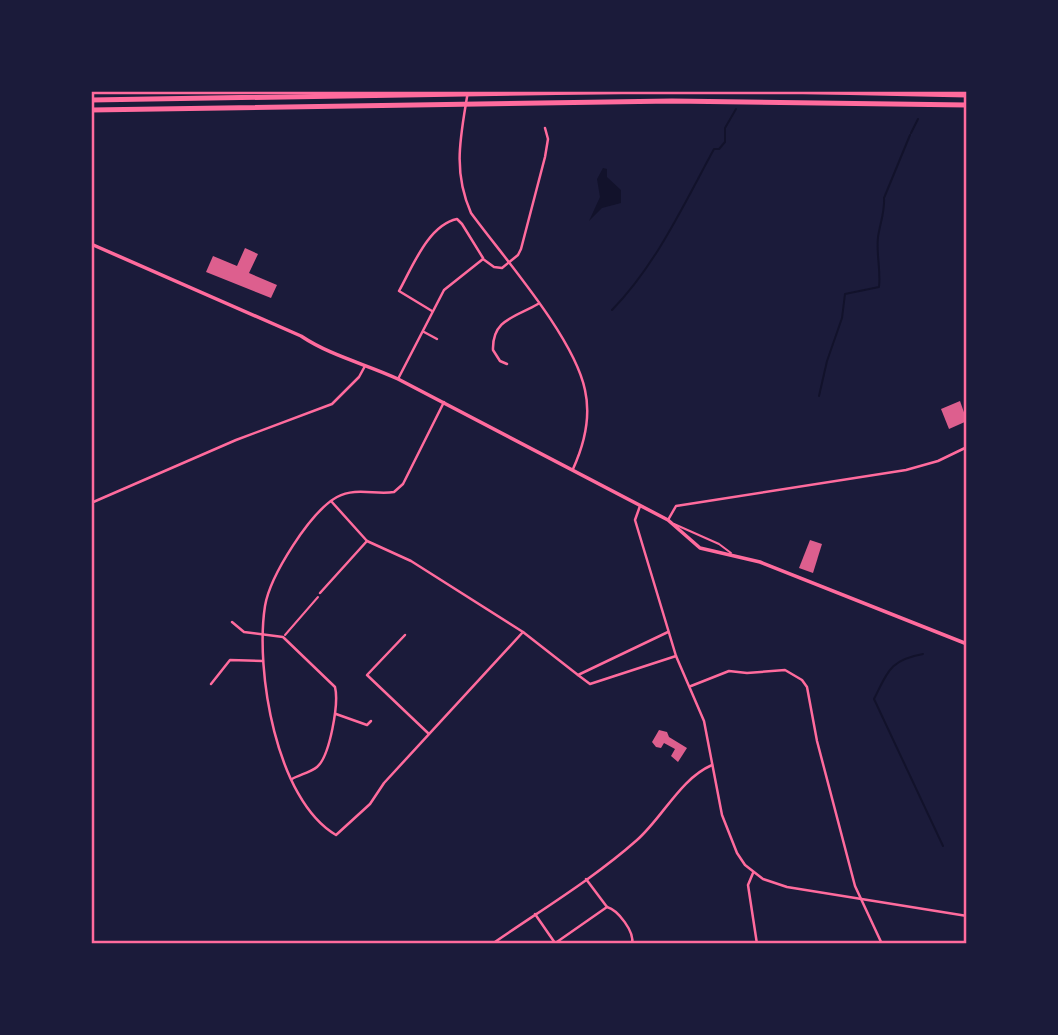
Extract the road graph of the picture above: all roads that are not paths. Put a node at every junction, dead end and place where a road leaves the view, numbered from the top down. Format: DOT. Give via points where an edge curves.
graph roads {
  1 [pos="468,91"];
  2 [pos="655,91"];
  3 [pos="779,91"];
  4 [pos="967,95"];
  5 [pos="91,100"];
  6 [pos="967,105"];
  7 [pos="91,110"];
  8 [pos="545,128"];
  9 [pos="91,244"];
  10 [pos="483,259"];
  11 [pos="508,264"];
  12 [pos="538,304"];
  13 [pos="432,311"];
  14 [pos="424,332"];
  15 [pos="437,339"];
  16 [pos="365,364"];
  17 [pos="507,364"];
  18 [pos="398,379"];
  19 [pos="444,402"];
  20 [pos="967,447"];
  21 [pos="573,469"];
  22 [pos="331,501"];
  23 [pos="91,503"];
  24 [pos="640,505"];
  25 [pos="670,521"];
  26 [pos="367,541"];
  27 [pos="732,554"];
  28 [pos="320,593"];
  29 [pos="232,622"];
  30 [pos="523,632"];
  31 [pos="668,632"];
  32 [pos="262,634"];
  33 [pos="405,635"];
  34 [pos="967,644"];
  35 [pos="676,656"];
  36 [pos="263,661"];
  37 [pos="578,676"];
  38 [pos="211,684"];
  39 [pos="691,686"];
  40 [pos="336,714"];
  41 [pos="371,721"];
  42 [pos="367,725"];
  43 [pos="363,729"];
  44 [pos="429,734"];
  45 [pos="712,765"];
  46 [pos="292,779"];
  47 [pos="753,873"];
  48 [pos="586,879"];
  49 [pos="860,898"];
  50 [pos="607,907"];
  51 [pos="535,914"];
  52 [pos="967,916"];
  53 [pos="492,944"];
  54 [pos="555,944"];
  55 [pos="632,944"];
  56 [pos="757,944"];
  57 [pos="882,944"];
  1 -- 11 [label="street" via="458,160 463,196"];
  2 -- 5 [label="highway"];
  3 -- 4 [label="highway"];
  6 -- 7 [label="highway" via="672,101"];
  8 -- 11 [label="street" via="545,157 521,249"];
  9 -- 16 [label="street" via="301,336 322,350"];
  10 -- 11 [label="street" via="494,267"];
  10 -- 13 [label="street" via="444,290"];
  10 -- 13 [label="street" via="457,219 432,235 399,291"];
  11 -- 12 [label="street"];
  12 -- 17 [label="street" via="503,321 496,330 493,350"];
  12 -- 21 [label="street" via="572,355 586,393 587,426"];
  13 -- 14 [label="street"];
  14 -- 15 [label="street"];
  14 -- 18 [label="street"];
  16 -- 18 [label="street"];
  16 -- 23 [label="street" via="359,377 332,404"];
  18 -- 19 [label="street"];
  19 -- 21 [label="street"];
  19 -- 22 [label="street" via="403,484 394,492 353,492"];
  20 -- 25 [label="street" via="906,470 676,506"];
  21 -- 24 [label="street"];
  22 -- 26 [label="street"];
  22 -- 32 [label="street" via="272,581"];
  24 -- 25 [label="street"];
  24 -- 31 [label="street" via="635,520"];
  25 -- 27 [label="lane"];
  25 -- 27 [label="street" via="700,548"];
  26 -- 28 [label="street"];
  26 -- 30 [label="street" via="411,561"];
  27 -- 34 [label="street"];
  29 -- 32 [label="street" via="244,632"];
  30 -- 37 [label="street"];
  30 -- 44 [label="street"];
  31 -- 35 [label="street"];
  31 -- 37 [label="street"];
  32 -- 36 [label="street"];
  32 -- 40 [label="street" via="283,637 335,687"];
  33 -- 44 [label="street" via="367,675"];
  35 -- 37 [label="street" via="590,684"];
  35 -- 39 [label="street"];
  36 -- 38 [label="street" via="230,660"];
  36 -- 46 [label="street" via="271,726"];
  39 -- 45 [label="street" via="704,721"];
  39 -- 49 [label="street" via="736,670 785,670 802,680"];
  40 -- 42 [label="street"];
  40 -- 46 [label="street" via="318,766"];
  41 -- 42 [label="street"];
  42 -- 43 [label="street"];
  44 -- 46 [label="street" via="370,804 336,835 325,829"];
  45 -- 47 [label="street" via="722,816 737,853"];
  45 -- 48 [label="street" via="681,790 640,838"];
  47 -- 49 [label="street" via="787,887"];
  47 -- 56 [label="street" via="748,885"];
  48 -- 50 [label="street"];
  48 -- 51 [label="street"];
  49 -- 52 [label="street"];
  49 -- 57 [label="street"];
  50 -- 54 [label="street"];
  50 -- 55 [label="street" via="631,933"];
  51 -- 53 [label="street"];
  51 -- 54 [label="street"];
}
